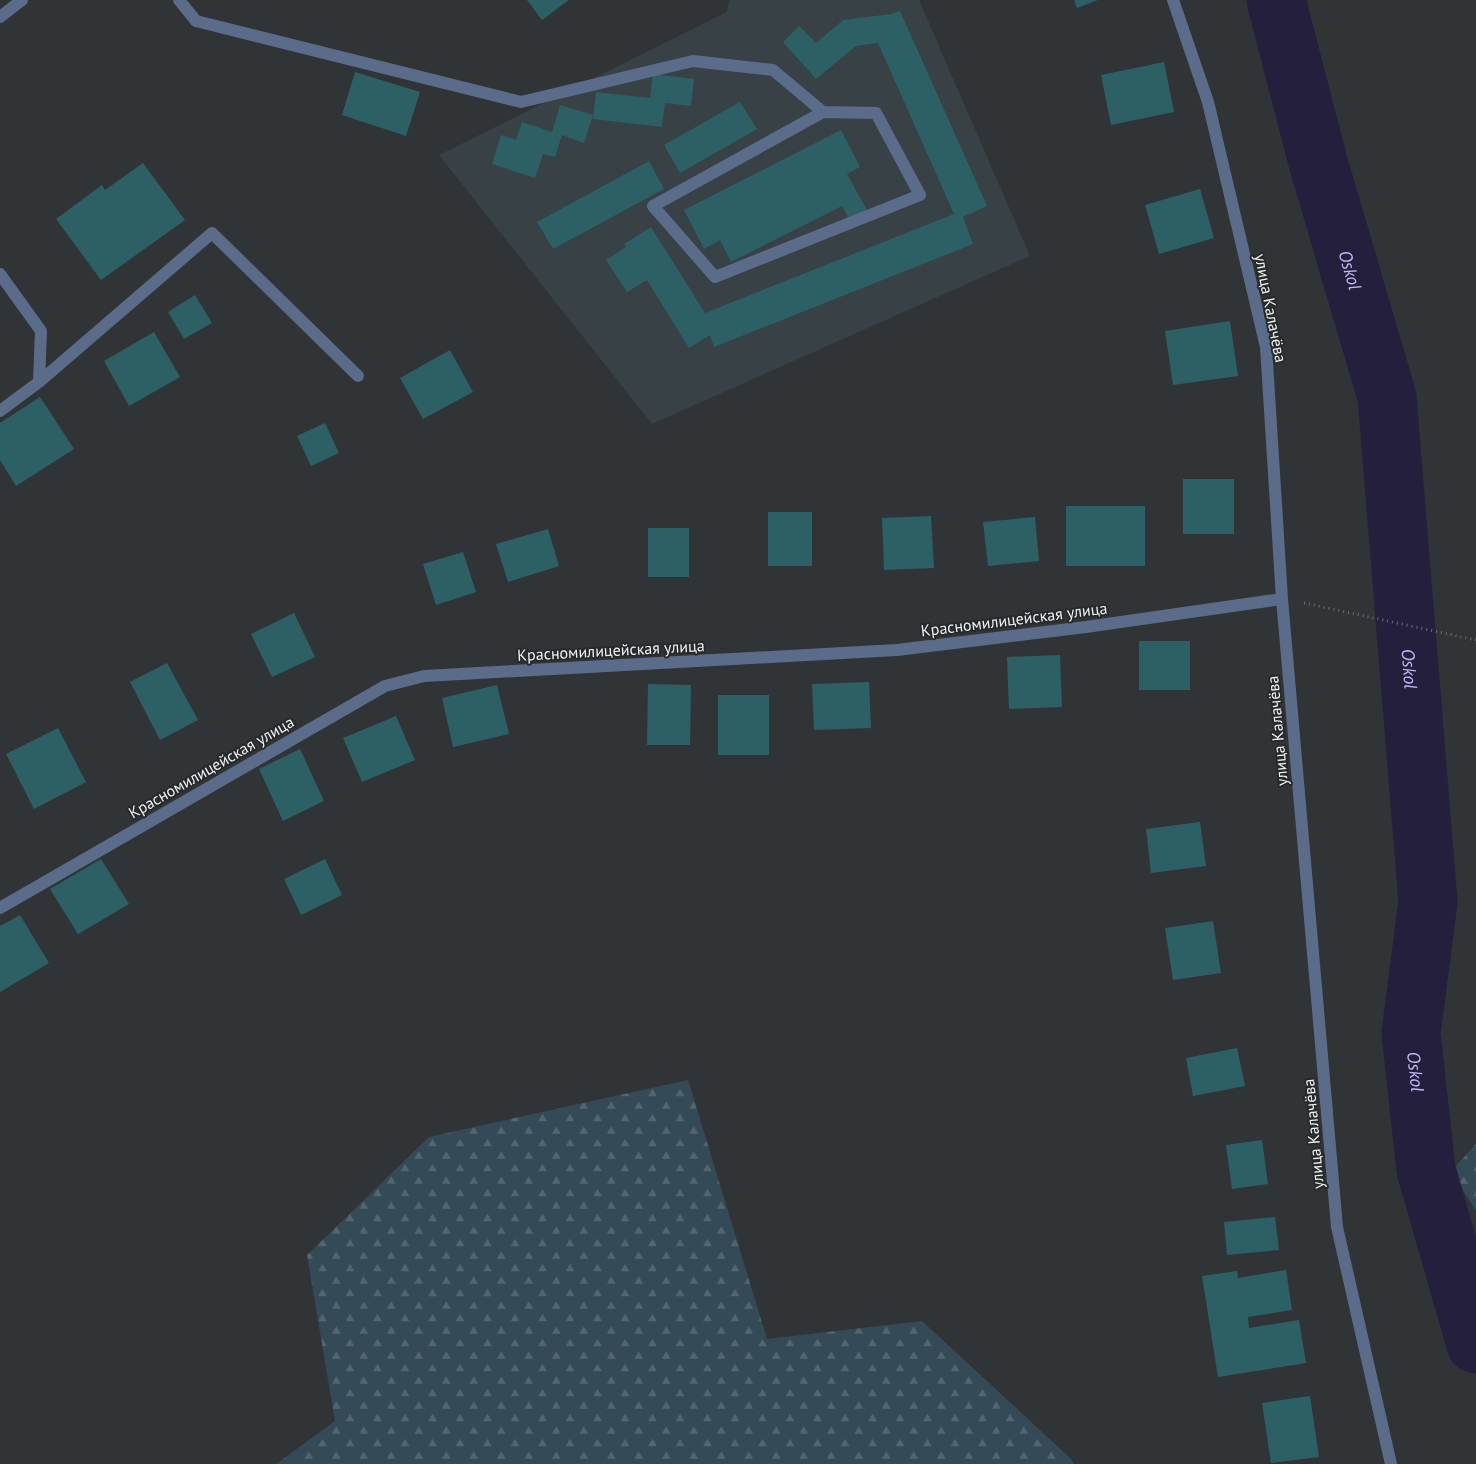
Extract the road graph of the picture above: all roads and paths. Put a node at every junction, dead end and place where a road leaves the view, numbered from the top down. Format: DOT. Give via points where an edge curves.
graph roads {
  1 [pos="22,0"];
  2 [pos="179,0"];
  3 [pos="1173,0"];
  4 [pos="0,17"];
  5 [pos="823,112"];
  6 [pos="0,274"];
  7 [pos="358,376"];
  8 [pos="39,382"];
  9 [pos="0,411"];
  10 [pos="1282,599"];
  11 [pos="1476,640"];
  12 [pos="0,908"];
  13 [pos="1390,1464"];
  1 -- 4 [label="street"];
  2 -- 5 [label="street" via="196,21 521,102 693,61 773,70"];
  3 -- 10 [label="street, улица Калачёва" via="1208,102 1266,347"];
  5 -- 5 [label="street" via="653,206 715,277 920,195 876,113"];
  6 -- 8 [label="street" via="41,331"];
  7 -- 8 [label="street" via="212,233"];
  8 -- 9 [label="street"];
  10 -- 11 [label="path"];
  10 -- 12 [label="street, Красномилицейская улица" via="897,650 424,676 385,686"];
  10 -- 13 [label="street, улица Калачёва" via="1337,1227"];
}
